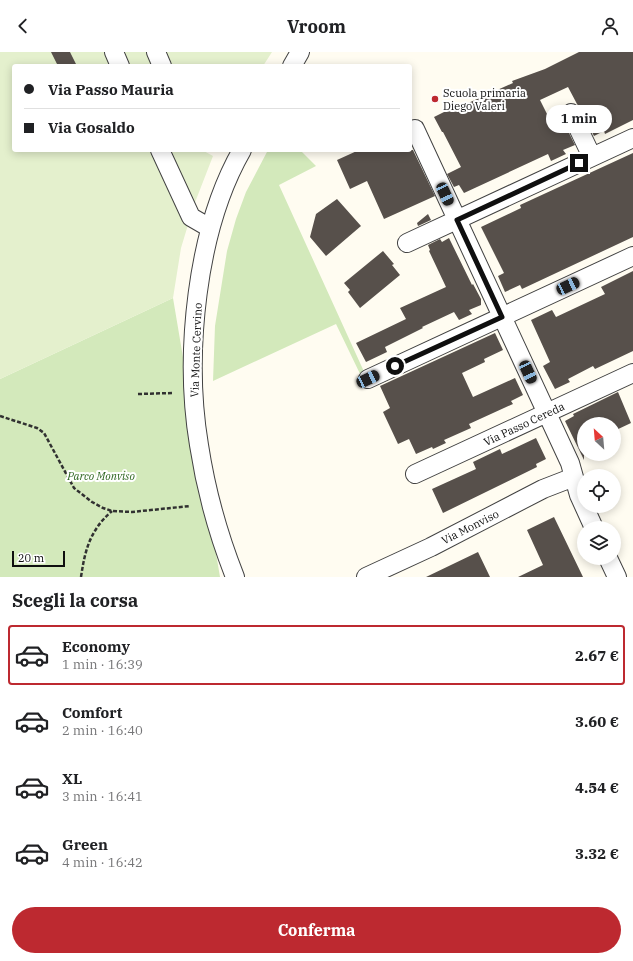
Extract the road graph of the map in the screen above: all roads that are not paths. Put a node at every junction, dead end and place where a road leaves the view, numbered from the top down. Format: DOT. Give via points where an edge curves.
graph roads {
  1 [pos="114,52"];
  2 [pos="156,52"];
  3 [pos="300,52"];
  4 [pos="119,64"];
  5 [pos="161,64"];
  6 [pos="293,64"];
  7 [pos="571,113"];
  8 [pos="415,129"];
  9 [pos="633,138"];
  10 [pos="161,152"];
  11 [pos="236,152"];
  12 [pos="592,157"];
  13 [pos="457,220"];
  14 [pos="210,228"];
  15 [pos="407,243"];
  16 [pos="633,256"];
  17 [pos="502,317"];
  18 [pos="633,373"];
  19 [pos="368,379"];
  20 [pos="547,414"];
  21 [pos="415,474"];
  22 [pos="574,477"];
  23 [pos="577,488"];
  24 [pos="611,565"];
  25 [pos="234,577"];
  26 [pos="366,577"];
  27 [pos="617,577"];
  1 -- 4 [label="street"];
  2 -- 5 [label="street"];
  3 -- 6 [label="street"];
  7 -- 12 [label="street"];
  8 -- 13 [label="street"];
  9 -- 12 [label="street"];
  10 -- 14 [label="street" via="191,217"];
  11 -- 14 [label="street, Via Monte Cervino"];
  12 -- 13 [label="street"];
  13 -- 15 [label="street"];
  13 -- 17 [label="street"];
  14 -- 25 [label="street, Via Monte Cervino" via="199,285 195,328 194,404 205,480"];
  16 -- 17 [label="street"];
  17 -- 19 [label="street"];
  17 -- 20 [label="street"];
  18 -- 20 [label="street, Via Passo Cereda"];
  20 -- 21 [label="street, Via Passo Cereda"];
  20 -- 22 [label="street"];
  22 -- 23 [label="street"];
  22 -- 26 [label="street, Via Monviso" via="544,489"];
  24 -- 27 [label="street"];
}
